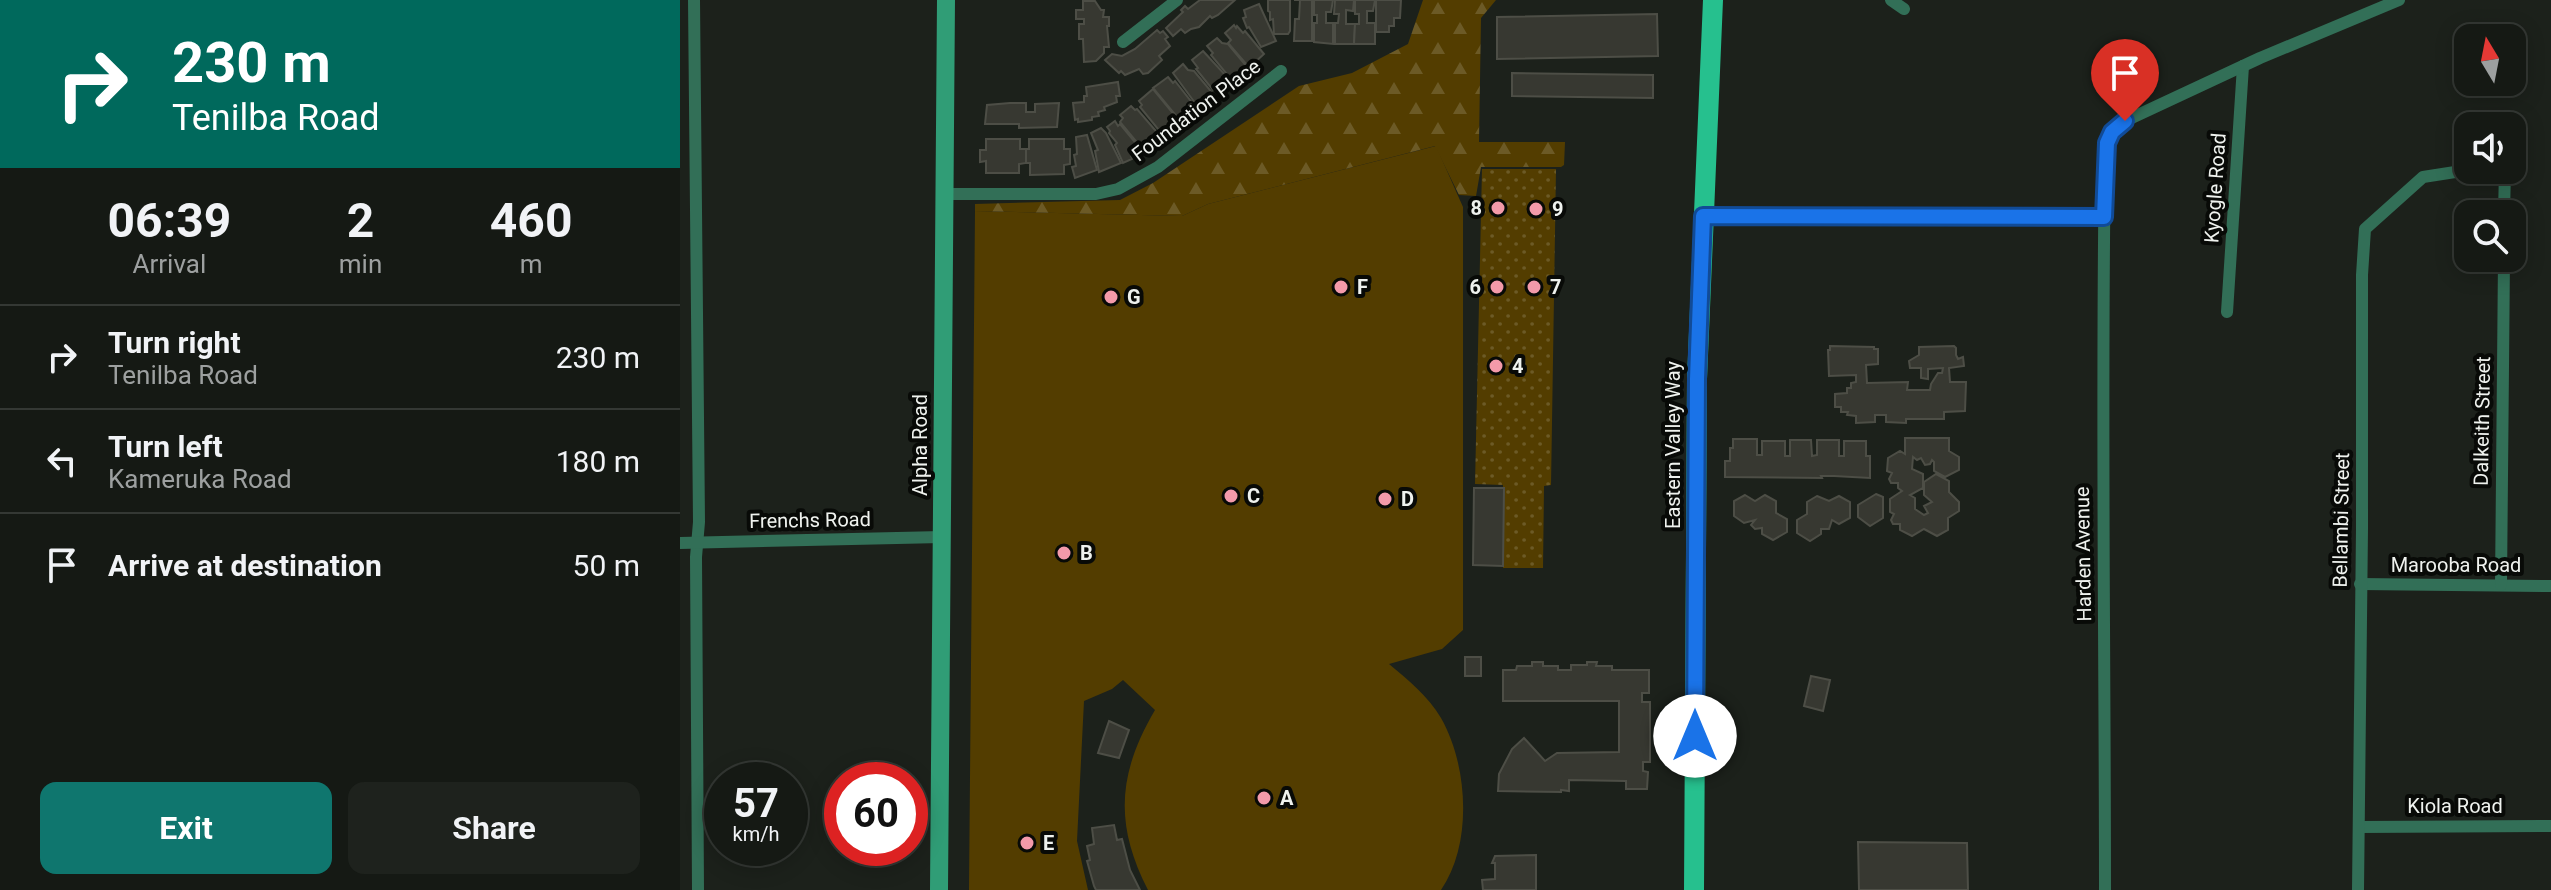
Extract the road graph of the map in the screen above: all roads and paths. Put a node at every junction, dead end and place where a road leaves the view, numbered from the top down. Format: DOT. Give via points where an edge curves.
graph roads {
  1 [pos="694,0"];
  2 [pos="946,0"];
  3 [pos="1177,0"];
  4 [pos="1713,0"];
  5 [pos="1891,0"];
  6 [pos="2399,0"];
  7 [pos="1904,9"];
  8 [pos="1123,42"];
  9 [pos="2243,66"];
  10 [pos="1281,71"];
  11 [pos="2454,172"];
  12 [pos="944,194"];
  13 [pos="1703,216"];
  14 [pos="2104,217"];
  15 [pos="2504,272"];
  16 [pos="2227,312"];
  17 [pos="942,537"];
  18 [pos="698,542"];
  19 [pos="680,543"];
  20 [pos="2360,584"];
  21 [pos="2501,585"];
  22 [pos="2551,586"];
  23 [pos="2551,826"];
  24 [pos="2359,827"];
  25 [pos="698,890"];
  26 [pos="939,890"];
  27 [pos="1694,890"];
  28 [pos="2105,890"];
  29 [pos="2358,890"];
  1 -- 18 [label="street"];
  2 -- 12 [label="main road, Alpha Road"];
  3 -- 8 [label="street"];
  4 -- 13 [label="main road, Eastern Valley Way"];
  5 -- 7 [label="street"];
  6 -- 9 [label="street, Harden Avenue"];
  9 -- 14 [label="street, Harden Avenue" via="2115,128 2106,150"];
  9 -- 16 [label="street, Kyogle Road"];
  10 -- 12 [label="street, Foundation Place" via="1158,167 1118,189"];
  11 -- 20 [label="street, Bellambi Street" via="2423,177 2365,229"];
  12 -- 17 [label="main road, Alpha Road"];
  13 -- 14 [label="street"];
  13 -- 27 [label="main road, Eastern Valley Way" via="1696,404"];
  14 -- 28 [label="street, Harden Avenue"];
  15 -- 21 [label="street, Dalkeith Street"];
  17 -- 18 [label="street, Frenchs Road"];
  17 -- 26 [label="main road, Alpha Road"];
  18 -- 19 [label="street, Frenchs Road"];
  18 -- 25 [label="street"];
  20 -- 21 [label="street, Marooba Road"];
  20 -- 24 [label="street, Bellambi Street"];
  21 -- 22 [label="street, Marooba Road"];
  23 -- 24 [label="street, Kiola Road"];
  24 -- 29 [label="street, Bellambi Street"];
}
